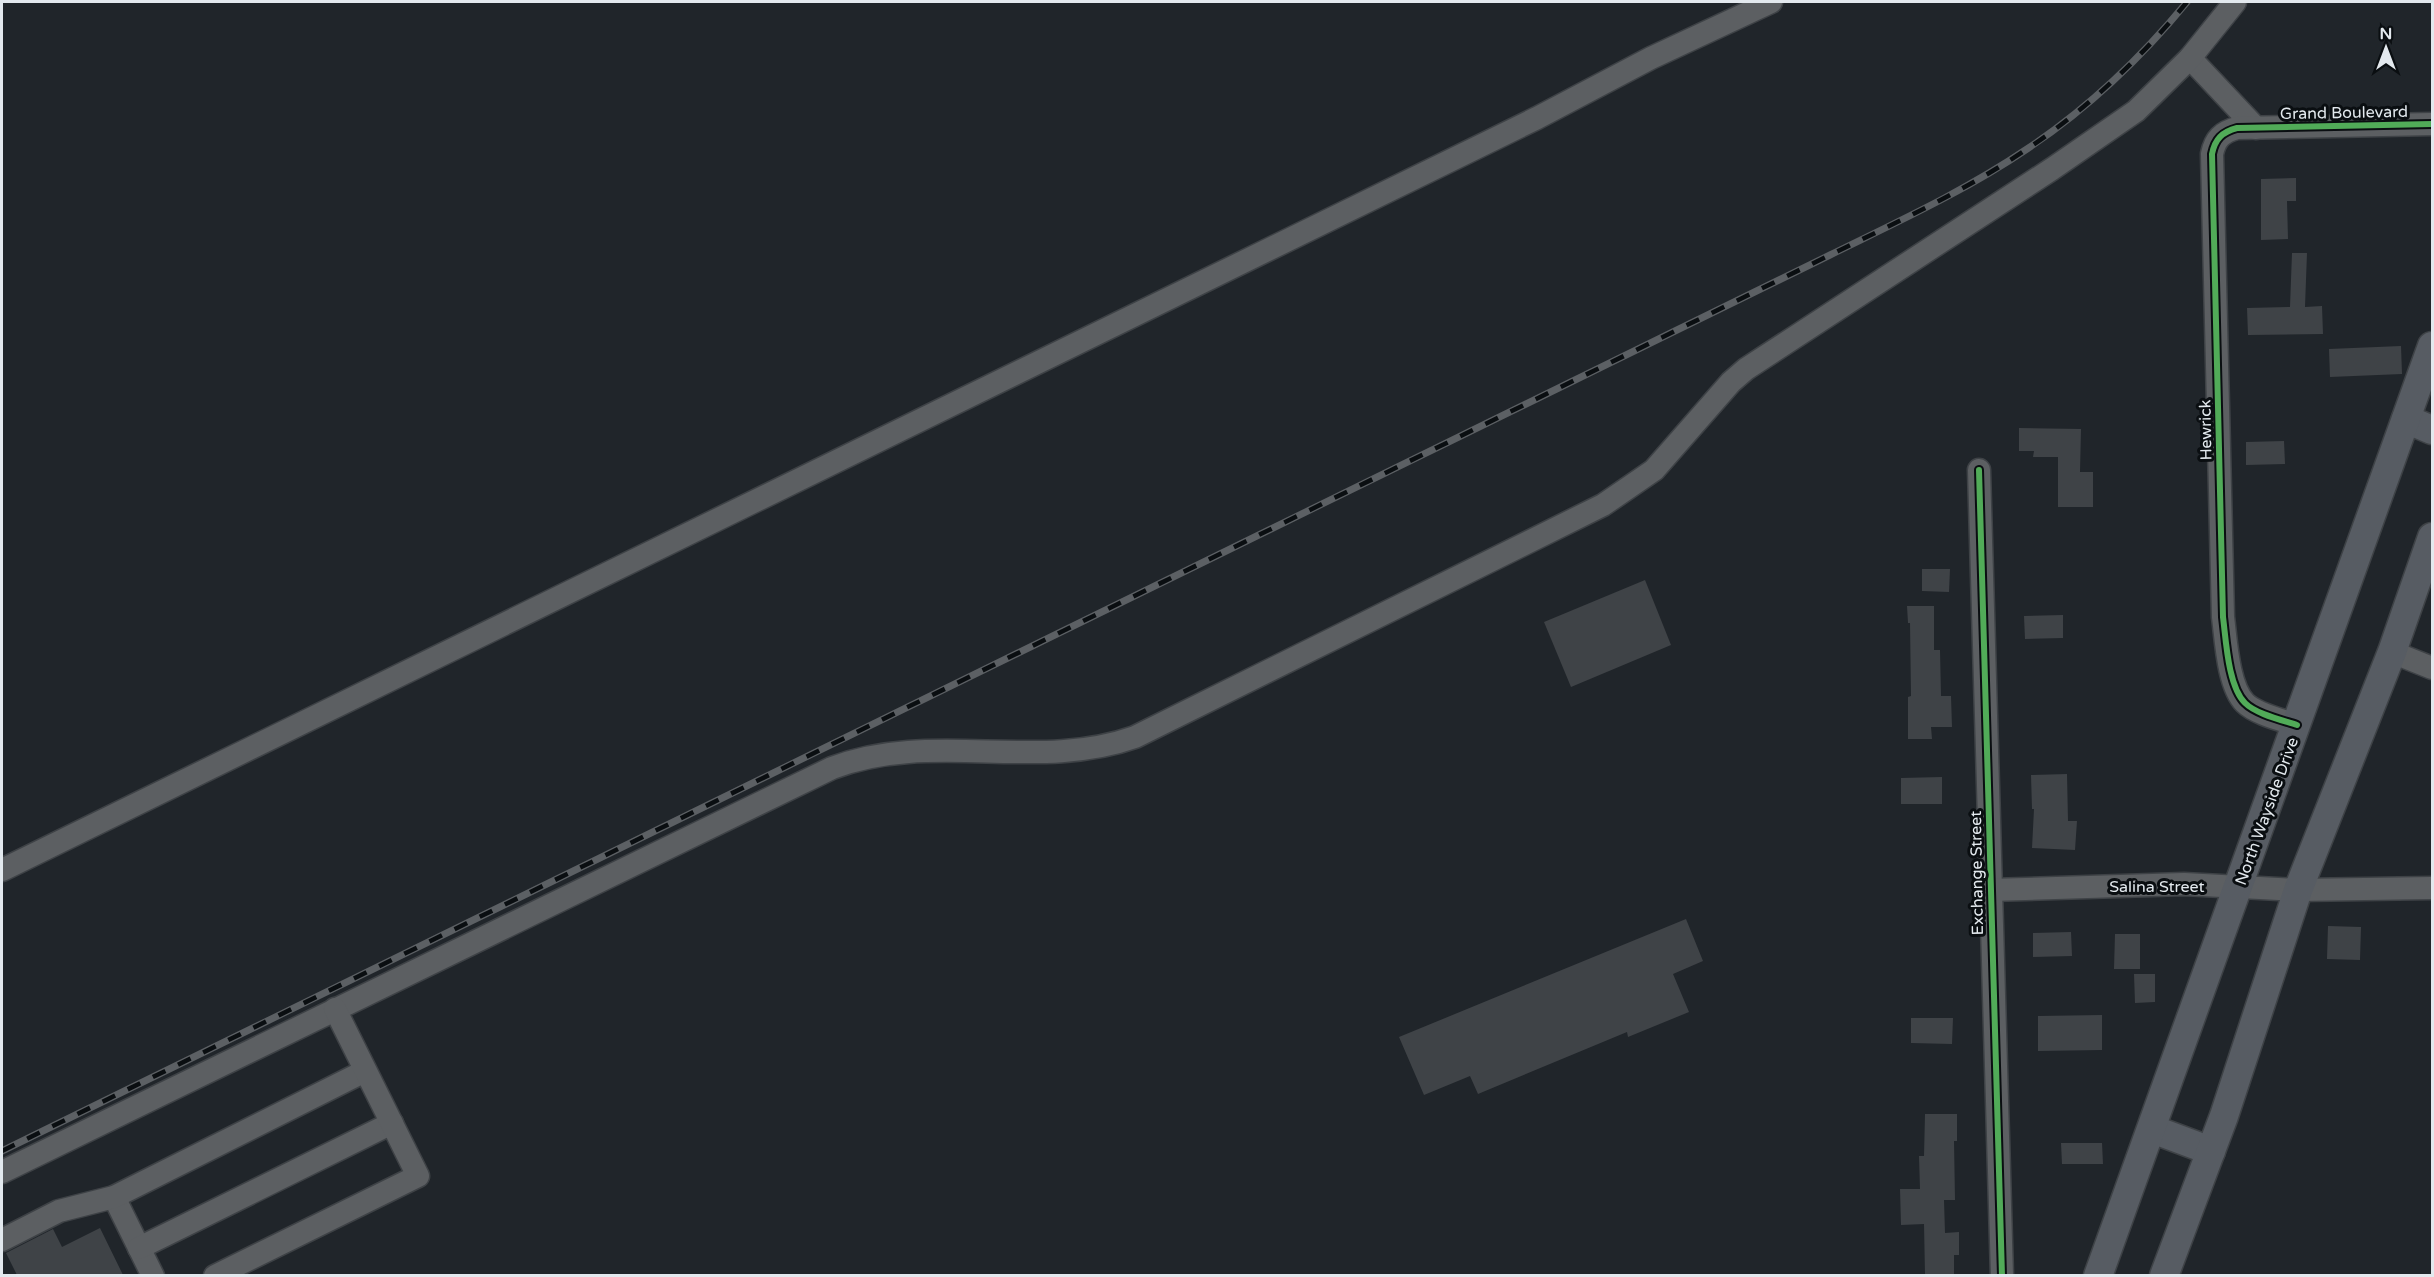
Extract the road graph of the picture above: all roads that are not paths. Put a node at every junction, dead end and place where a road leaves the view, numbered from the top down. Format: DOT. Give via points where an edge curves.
graph roads {
  1 [pos="1771,2"];
  2 [pos="2235,2"];
  3 [pos="2190,58"];
  4 [pos="2433,124"];
  5 [pos="2256,128"];
  6 [pos="2433,345"];
  7 [pos="2406,419"];
  8 [pos="2433,430"];
  9 [pos="1979,470"];
  10 [pos="2433,537"];
  11 [pos="2392,652"];
  12 [pos="2433,668"];
  13 [pos="2297,725"];
  14 [pos="2,870"];
  15 [pos="2238,887"];
  16 [pos="2433,888"];
  17 [pos="1990,890"];
  18 [pos="2298,890"];
  19 [pos="335,1009"];
  20 [pos="365,1071"];
  21 [pos="392,1123"];
  22 [pos="2152,1129"];
  23 [pos="2211,1151"];
  24 [pos="2,1172"];
  25 [pos="114,1197"];
  26 [pos="2,1240"];
  27 [pos="139,1248"];
  28 [pos="153,1275"];
  29 [pos="215,1275"];
  30 [pos="2002,1275"];
  31 [pos="2098,1275"];
  32 [pos="2164,1275"];
  1 -- 14 [label="street"];
  2 -- 3 [label="street"];
  3 -- 5 [label="street"];
  3 -- 19 [label="street" via="2136,111 1746,369 1654,470 1603,506 1135,737 1082,750 921,750 855,758"];
  4 -- 5 [label="street, Grand Boulevard"];
  5 -- 13 [label="street, Hewrick" via="2226,131 2218,137 2212,154 2223,617 2231,676 2245,703"];
  6 -- 7 [label="main road, North Wayside Drive"];
  7 -- 8 [label="main road"];
  7 -- 13 [label="main road, North Wayside Drive"];
  9 -- 17 [label="street, Exchange Street"];
  10 -- 11 [label="main road"];
  11 -- 12 [label="street"];
  11 -- 18 [label="main road"];
  13 -- 15 [label="main road, North Wayside Drive"];
  15 -- 17 [label="street, Salina Street" via="2184,884"];
  15 -- 18 [label="street, Salina Street"];
  15 -- 22 [label="main road, North Wayside Drive"];
  16 -- 18 [label="street, Salina Street"];
  17 -- 30 [label="street, Exchange Street"];
  18 -- 23 [label="main road"];
  19 -- 20 [label="street"];
  19 -- 24 [label="street"];
  20 -- 21 [label="street"];
  20 -- 25 [label="street"];
  21 -- 27 [label="street"];
  21 -- 29 [label="street" via="418,1176"];
  22 -- 23 [label="main road"];
  22 -- 31 [label="main road, North Wayside Drive"];
  23 -- 32 [label="main road"];
  25 -- 26 [label="street" via="59,1211"];
  25 -- 27 [label="street"];
  27 -- 28 [label="street"];
}
